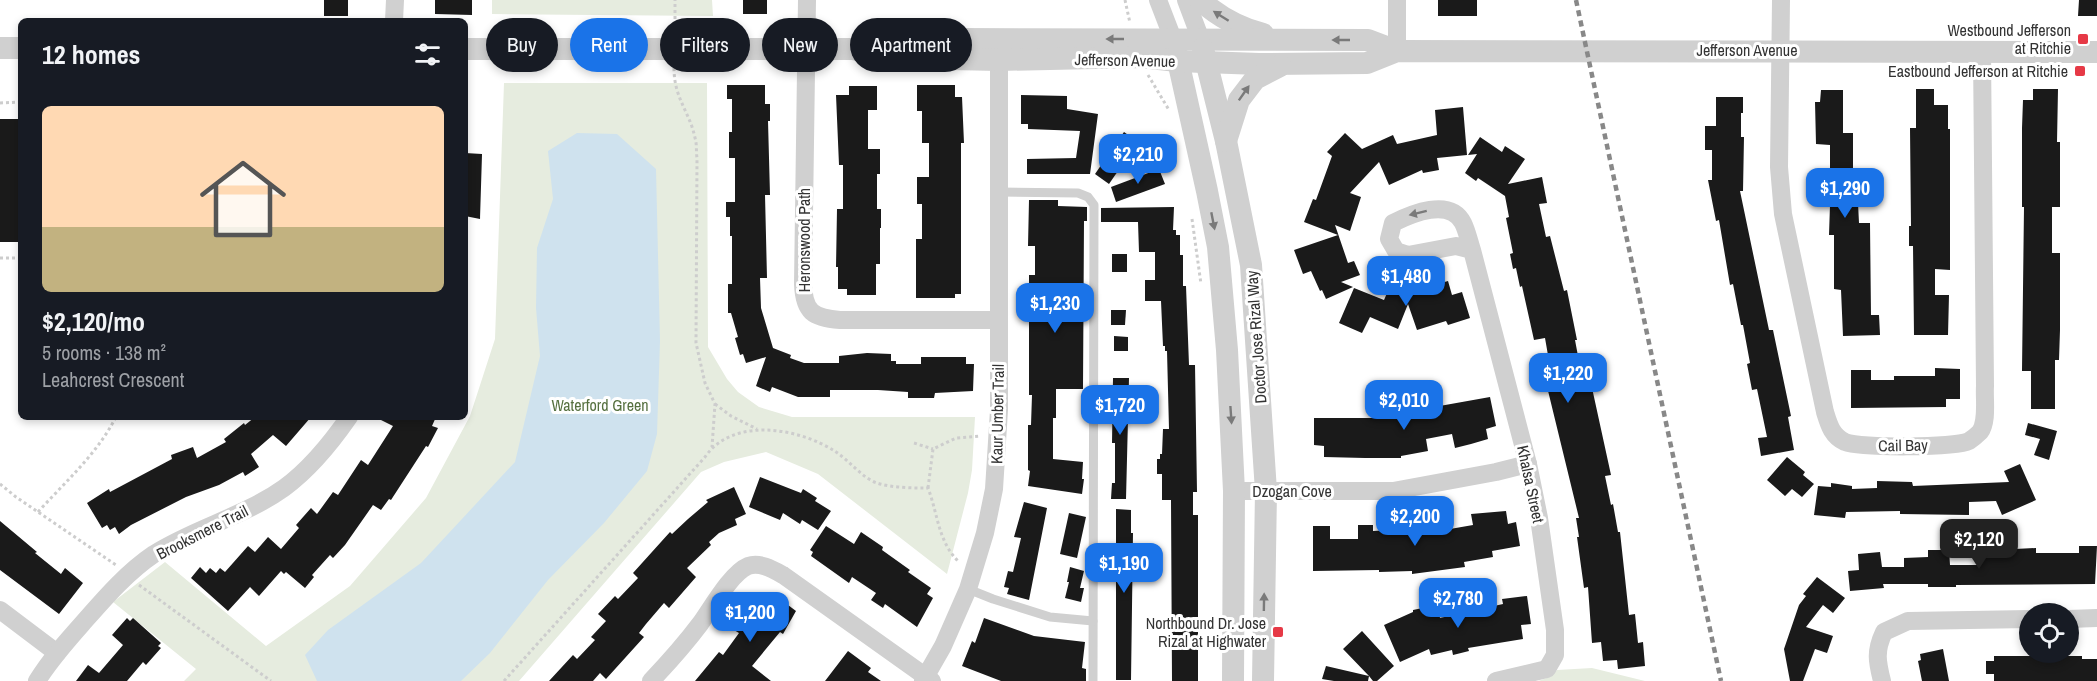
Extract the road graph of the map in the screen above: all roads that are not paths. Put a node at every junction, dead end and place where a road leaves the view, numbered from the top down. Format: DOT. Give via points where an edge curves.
graph roads {
  1 [pos="395,0"];
  2 [pos="807,0"];
  3 [pos="1158,0"];
  4 [pos="1186,0"];
  5 [pos="1200,0"];
  6 [pos="1397,0"];
  7 [pos="1781,0"];
  8 [pos="394,18"];
  9 [pos="807,18"];
  10 [pos="1201,40"];
  11 [pos="1285,40"];
  12 [pos="972,43"];
  13 [pos="0,48"];
  14 [pos="18,48"];
  15 [pos="468,49"];
  16 [pos="762,49"];
  17 [pos="1175,50"];
  18 [pos="1779,50"];
  19 [pos="1397,51"];
  20 [pos="1982,51"];
  21 [pos="2097,52"];
  22 [pos="972,59"];
  23 [pos="999,60"];
  24 [pos="1206,63"];
  25 [pos="1286,63"];
  26 [pos="806,72"];
  27 [pos="1226,141"];
  28 [pos="999,192"];
  29 [pos="1472,250"];
  30 [pos="998,320"];
  31 [pos="347,420"];
  32 [pos="1528,464"];
  33 [pos="1234,491"];
  34 [pos="1266,491"];
  35 [pos="971,580"];
  36 [pos="0,610"];
  37 [pos="2097,618"];
  38 [pos="2019,619"];
  39 [pos="2079,619"];
  40 [pos="1093,621"];
  41 [pos="57,652"];
  42 [pos="927,680"];
  43 [pos="37,681"];
  44 [pos="651,681"];
  45 [pos="1093,681"];
  46 [pos="1233,681"];
  47 [pos="1263,681"];
  48 [pos="1496,681"];
  49 [pos="1882,681"];
  1 -- 8 [label="street"];
  2 -- 9 [label="street, Heronswood Path"];
  3 -- 17 [label="street, Doctor Jose Rizal Way"];
  4 -- 10 [label="street, Doctor Jose Rizal Way"];
  11 -- 5 [label="street, one-way" via="1246,30 1218,16"];
  6 -- 19 [label="street"];
  7 -- 18 [label="street"];
  10 -- 11 [label="street, Jefferson Avenue"];
  10 -- 17 [label="street, Jefferson Avenue"];
  10 -- 24 [label="street, Doctor Jose Rizal Way"];
  19 -- 11 [label="street, Jefferson Avenue, one-way" via="1368,40"];
  17 -- 12 [label="street, Jefferson Avenue, one-way"];
  13 -- 14 [label="street"];
  15 -- 16 [label="street, Jefferson Avenue"];
  17 -- 23 [label="street, Jefferson Avenue" via="1142,57"];
  17 -- 24 [label="street, Jefferson Avenue"];
  17 -- 33 [label="street, Doctor Jose Rizal Way, one-way" via="1218,247"];
  18 -- 19 [label="street, Jefferson Avenue"];
  18 -- 20 [label="street, Jefferson Avenue"];
  18 -- 20 [label="street, Cail Bay" via="1783,214 1825,412 1832,432 1844,441 1863,446 1969,441 1984,421"];
  19 -- 25 [label="street, Jefferson Avenue" via="1367,63"];
  20 -- 21 [label="street, Jefferson Avenue"];
  22 -- 23 [label="street, Jefferson Avenue"];
  23 -- 28 [label="street, Kaur Umber Trail"];
  24 -- 25 [label="street, Jefferson Avenue"];
  24 -- 27 [label="street, Doctor Jose Rizal Way"];
  27 -- 25 [label="street, one-way" via="1239,99 1255,79"];
  26 -- 30 [label="street, Heronswood Path" via="803,296 813,314 840,320"];
  27 -- 34 [label="street, Doctor Jose Rizal Way" via="1251,265"];
  28 -- 30 [label="street, Kaur Umber Trail"];
  28 -- 40 [label="lane" via="1078,193 1094,205"];
  29 -- 32 [label="street, Khalsa Street"];
  30 -- 35 [label="street, Kaur Umber Trail" via="999,410 994,489"];
  31 -- 41 [label="street, Brooksmere Trail" via="333,441 284,488 154,554 114,587"];
  32 -- 34 [label="street, Dzogan Cove" via="1394,491"];
  32 -- 48 [label="street, Khalsa Street" via="1555,630 1555,655 1547,669"];
  33 -- 34 [label="street, Dzogan Cove"];
  33 -- 46 [label="street, Doctor Jose Rizal Way"];
  47 -- 34 [label="street, Doctor Jose Rizal Way, one-way"];
  35 -- 40 [label="lane" via="993,600 1050,617"];
  35 -- 42 [label="street, Kaur Umber Trail"];
  36 -- 41 [label="street"];
  37 -- 39 [label="street"];
  38 -- 49 [label="street" via="1908,621 1884,632 1877,646"];
  40 -- 45 [label="lane"];
  41 -- 43 [label="street, Brooksmere Trail"];
  42 -- 44 [label="street" via="783,575 759,565 747,566 735,576"];
}
